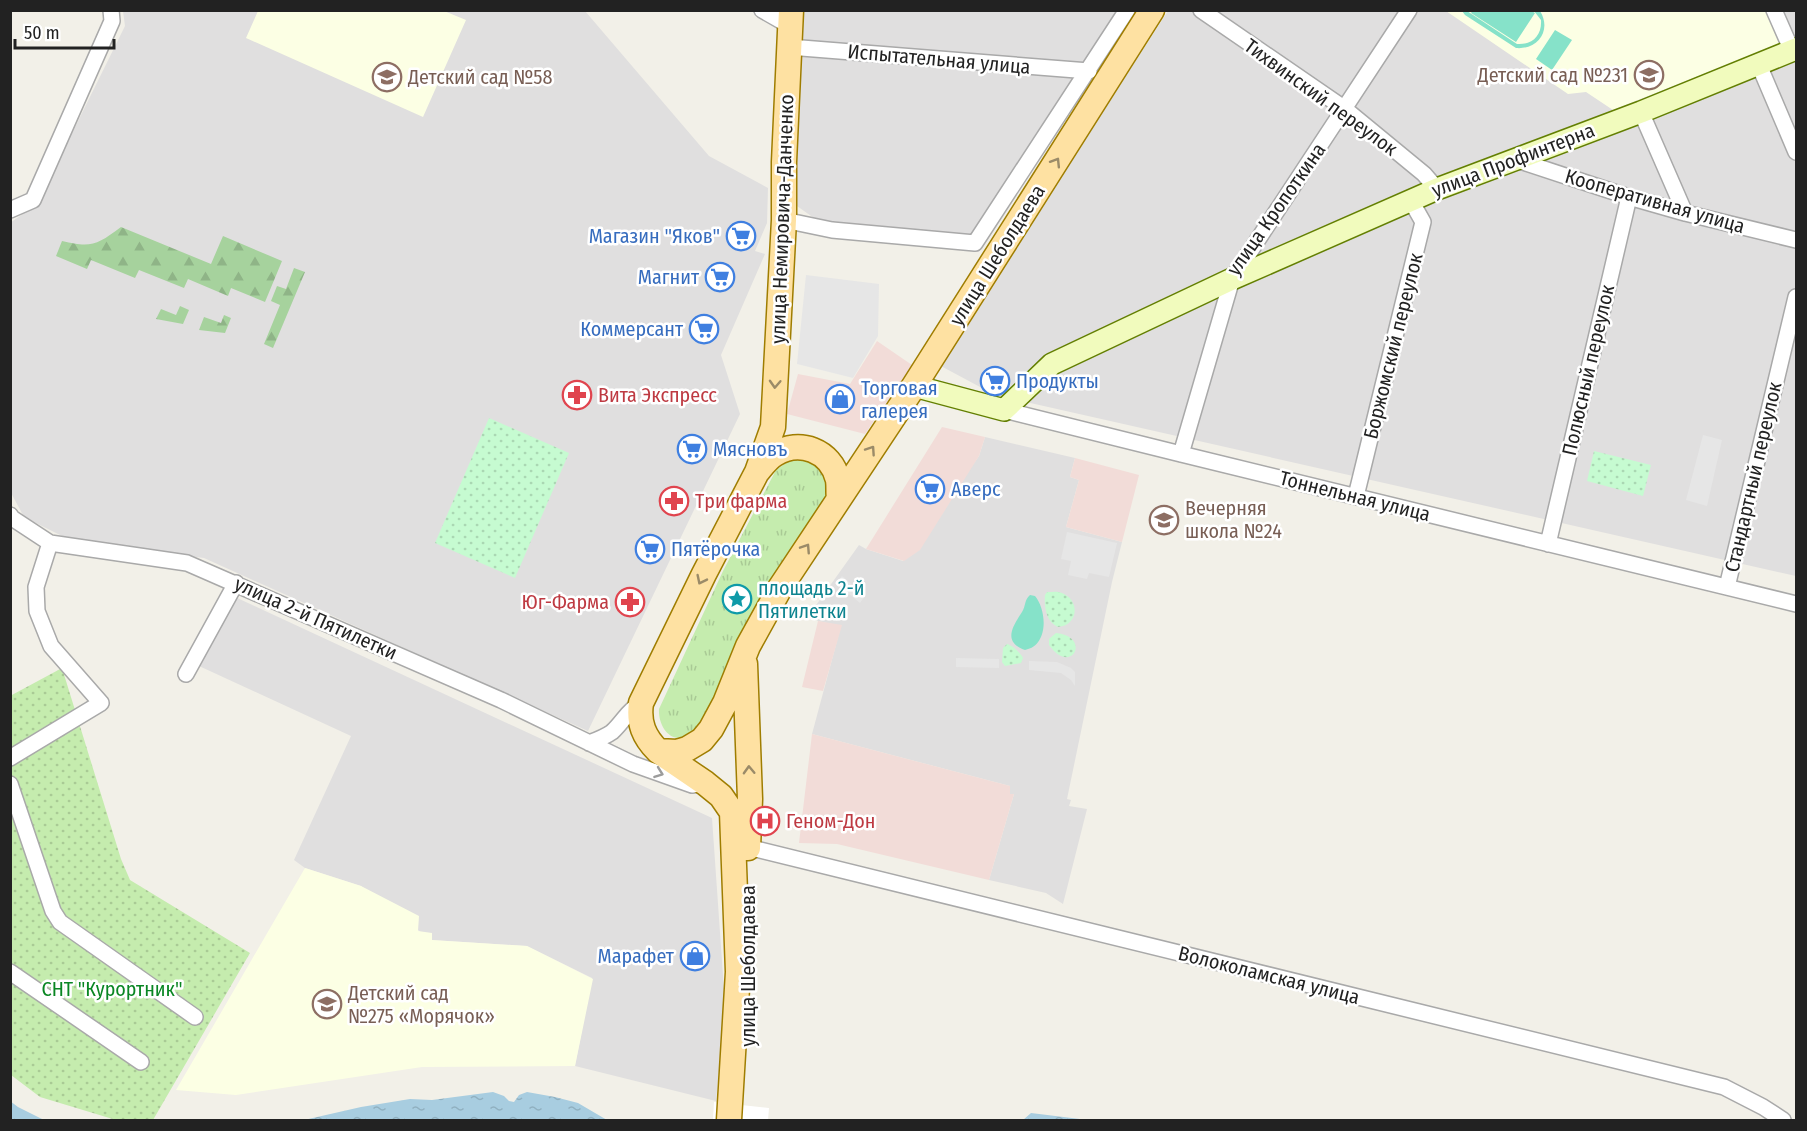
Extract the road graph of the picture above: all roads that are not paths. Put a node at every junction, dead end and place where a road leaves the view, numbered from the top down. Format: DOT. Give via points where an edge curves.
graph roads {
  1 [pos="111,10"];
  2 [pos="762,10"];
  3 [pos="1127,10"];
  4 [pos="1152,10"];
  5 [pos="1201,10"];
  6 [pos="1409,10"];
  7 [pos="1774,10"];
  8 [pos="790,28"];
  9 [pos="1795,50"];
  10 [pos="1759,65"];
  11 [pos="1089,71"];
  12 [pos="1345,109"];
  13 [pos="1641,111"];
  14 [pos="1797,152"];
  15 [pos="1514,159"];
  16 [pos="1437,189"];
  17 [pos="1629,197"];
  18 [pos="1410,200"];
  19 [pos="10,210"];
  20 [pos="1685,213"];
  21 [pos="784,220"];
  22 [pos="1797,240"];
  23 [pos="1233,279"];
  24 [pos="1797,297"];
  25 [pos="914,386"];
  26 [pos="1005,410"];
  27 [pos="1182,454"];
  28 [pos="757,472"];
  29 [pos="1356,496"];
  30 [pos="839,499"];
  31 [pos="10,515"];
  32 [pos="50,543"];
  33 [pos="1548,544"];
  34 [pos="236,583"];
  35 [pos="1727,587"];
  36 [pos="1797,604"];
  37 [pos="745,653"];
  38 [pos="186,674"];
  39 [pos="641,703"];
  40 [pos="589,743"];
  41 [pos="658,751"];
  42 [pos="614,755"];
  43 [pos="10,758"];
  44 [pos="705,783"];
  45 [pos="10,784"];
  46 [pos="743,838"];
  47 [pos="10,972"];
  48 [pos="195,1017"];
  49 [pos="141,1062"];
  50 [pos="738,1111"];
  51 [pos="1783,1120"];
  1 -- 19 [label="street" via="112,21 33,200"];
  2 -- 8 [label="street, Испытательная улица"];
  3 -- 11 [label="street"];
  25 -- 4 [label="main road, улица Шеболдаева, one-way"];
  5 -- 12 [label="street, Тихвинский переулок"];
  6 -- 12 [label="street, улица Кропоткина"];
  7 -- 9 [label="street"];
  8 -- 11 [label="street, Испытательная улица"];
  8 -- 21 [label="main road, улица Немировича-Данченко"];
  9 -- 10 [label="street, улица Профинтерна"];
  10 -- 13 [label="street, улица Профинтерна"];
  10 -- 14 [label="street"];
  11 -- 21 [label="street" via="975,243 832,230"];
  12 -- 16 [label="street, Тихвинский переулок"];
  12 -- 23 [label="street, улица Кропоткина"];
  13 -- 15 [label="street, улица Профинтерна"];
  13 -- 20 [label="street"];
  15 -- 16 [label="street, улица Профинтерна"];
  15 -- 17 [label="street, Кооперативная улица"];
  16 -- 18 [label="street, улица Профинтерна"];
  17 -- 20 [label="street, Кооперативная улица"];
  17 -- 33 [label="street, Полюсный переулок"];
  18 -- 23 [label="street, улица Профинтерна"];
  18 -- 29 [label="street, Боржомский переулок" via="1423,222"];
  20 -- 22 [label="street, Кооперативная улица"];
  21 -- 28 [label="main road, улица Немировича-Данченко, one-way" via="773,427"];
  23 -- 26 [label="street, улица Кропоткина" via="1052,364"];
  23 -- 27 [label="street"];
  24 -- 35 [label="street, Стандартный переулок"];
  25 -- 26 [label="street, Тоннельная улица"];
  30 -- 25 [label="main road, улица Шеболдаева, one-way"];
  26 -- 27 [label="street, Тоннельная улица"];
  27 -- 29 [label="street, Тоннельная улица"];
  28 -- 30 [label="main road" via="776,453 798,446 809,448 821,453 834,470"];
  28 -- 39 [label="main road, one-way"];
  29 -- 33 [label="street, Тоннельная улица"];
  37 -- 30 [label="main road, one-way" via="780,588"];
  31 -- 32 [label="street, улица 2-й Пятилетки"];
  32 -- 34 [label="street, улица 2-й Пятилетки" via="187,563"];
  32 -- 43 [label="street" via="36,587 36,611 51,646 101,704"];
  33 -- 35 [label="street, Тоннельная улица"];
  34 -- 38 [label="street"];
  34 -- 40 [label="street, улица 2-й Пятилетки"];
  35 -- 36 [label="street, Тоннельная улица"];
  37 -- 41 [label="main road" via="725,703 702,740 677,752"];
  46 -- 37 [label="main road, one-way" via="750,799"];
  39 -- 40 [label="street" via="613,731"];
  39 -- 41 [label="main road" via="641,725"];
  40 -- 42 [label="street, улица 2-й Пятилетки"];
  41 -- 42 [label="street"];
  41 -- 44 [label="main road"];
  42 -- 44 [label="street, улица 2-й Пятилетки, one-way" via="692,785"];
  44 -- 46 [label="main road" via="721,796"];
  45 -- 48 [label="street" via="60,922"];
  46 -- 50 [label="main road, улица Шеболдаева" via="751,975"];
  46 -- 51 [label="street, Волоколамская улица" via="1724,1087"];
  47 -- 49 [label="street"];
}
